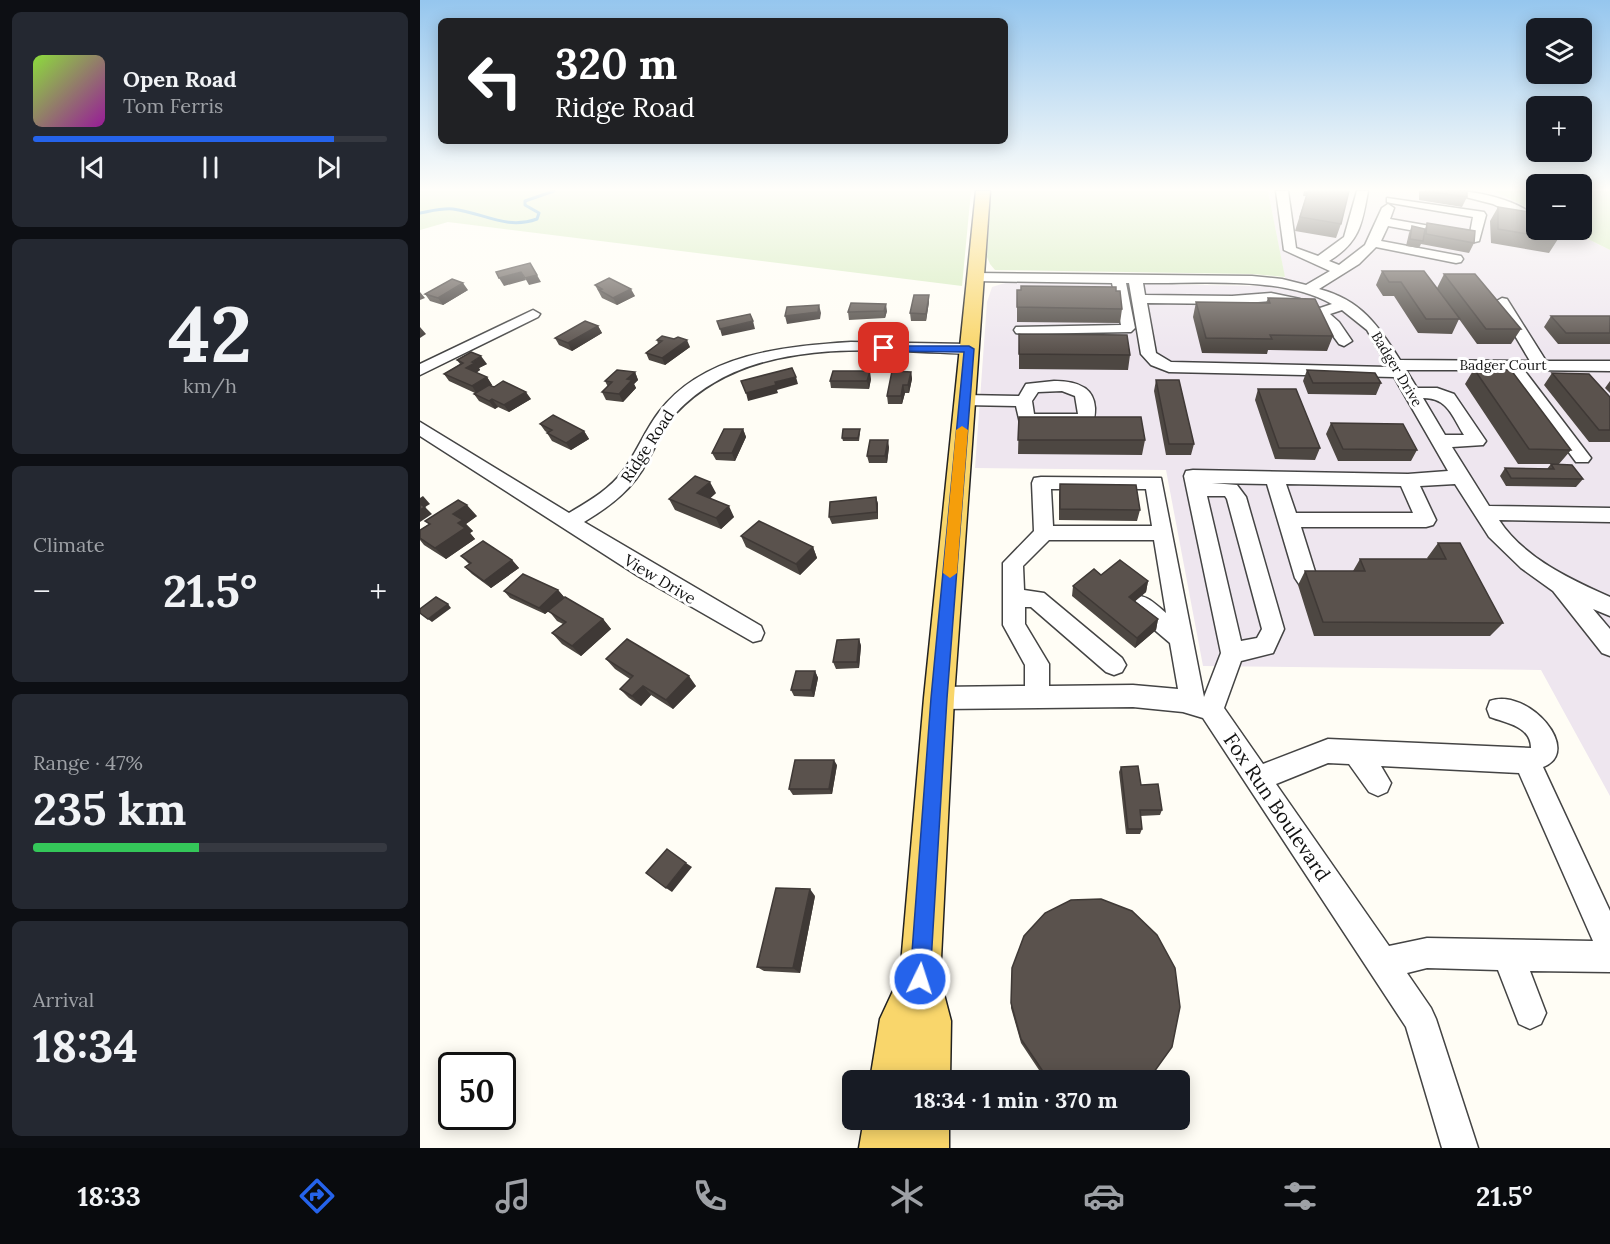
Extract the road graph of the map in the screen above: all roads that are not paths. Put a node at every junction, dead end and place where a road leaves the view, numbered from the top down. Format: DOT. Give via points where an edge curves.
graph roads {
  1 [pos="978,245"];
  2 [pos="1289,245"];
  3 [pos="1345,245"];
  4 [pos="1371,245"];
  5 [pos="1381,245"];
  6 [pos="1456,259"];
  7 [pos="1319,261"];
  8 [pos="1340,270"];
  9 [pos="975,277"];
  10 [pos="1024,278"];
  11 [pos="1135,279"];
  12 [pos="1225,280"];
  13 [pos="1119,286"];
  14 [pos="1311,290"];
  15 [pos="1048,293"];
  16 [pos="1103,293"];
  17 [pos="1139,299"];
  18 [pos="1232,300"];
  19 [pos="1502,302"];
  20 [pos="1344,304"];
  21 [pos="1320,313"];
  22 [pos="532,315"];
  23 [pos="1021,330"];
  24 [pos="1344,341"];
  25 [pos="969,349"];
  26 [pos="1512,365"];
  27 [pos="1541,366"];
  28 [pos="1610,366"];
  29 [pos="1397,369"];
  30 [pos="420,370"];
  31 [pos="1412,393"];
  32 [pos="964,400"];
  33 [pos="1023,401"];
  34 [pos="420,428"];
  35 [pos="1440,441"];
  36 [pos="1582,458"];
  37 [pos="1274,477"];
  38 [pos="1408,480"];
  39 [pos="1463,481"];
  40 [pos="1196,489"];
  41 [pos="1484,513"];
  42 [pos="1610,515"];
  43 [pos="1289,520"];
  44 [pos="569,522"];
  45 [pos="1044,533"];
  46 [pos="1163,533"];
  47 [pos="1306,578"];
  48 [pos="1561,585"];
  49 [pos="1012,598"];
  50 [pos="1138,603"];
  51 [pos="1610,607"];
  52 [pos="753,633"];
  53 [pos="1181,639"];
  54 [pos="1610,646"];
  55 [pos="1232,652"];
  56 [pos="1113,665"];
  57 [pos="1037,697"];
  58 [pos="939,698"];
  59 [pos="1202,707"];
  60 [pos="1499,709"];
  61 [pos="1355,752"];
  62 [pos="1527,761"];
  63 [pos="1257,779"];
  64 [pos="1378,783"];
  65 [pos="1610,945"];
  66 [pos="1508,954"];
  67 [pos="1610,957"];
  68 [pos="1382,963"];
  69 [pos="920,979"];
  70 [pos="1530,1012"];
  71 [pos="893,1070"];
  72 [pos="928,1070"];
  73 [pos="884,1130"];
  74 [pos="927,1130"];
  75 [pos="882,1148"];
  76 [pos="926,1148"];
  77 [pos="1460,1148"];
  1 -- 9 [label="main road"];
  2 -- 7 [label="street"];
  3 -- 7 [label="street"];
  4 -- 8 [label="street"];
  5 -- 6 [label="street"];
  7 -- 8 [label="street"];
  8 -- 14 [label="street"];
  9 -- 10 [label="street, Badger Drive"];
  9 -- 25 [label="main road"];
  10 -- 13 [label="street, Badger Drive"];
  10 -- 15 [label="street" via="1026,286"];
  11 -- 12 [label="street, Badger Drive"];
  11 -- 13 [label="street, Badger Drive"];
  11 -- 17 [label="street, Badger Court"];
  12 -- 14 [label="street, Badger Drive" via="1268,281"];
  12 -- 18 [label="street"];
  13 -- 16 [label="street"];
  13 -- 23 [label="street" via="1128,321 1126,329"];
  14 -- 20 [label="street, Badger Drive"];
  17 -- 18 [label="street"];
  17 -- 29 [label="street, Badger Court" via="1149,354 1169,367"];
  18 -- 21 [label="street" via="1282,299"];
  19 -- 27 [label="street"];
  20 -- 21 [label="street"];
  20 -- 29 [label="street, Badger Drive" via="1373,328"];
  21 -- 24 [label="street"];
  22 -- 30 [label="street"];
  25 -- 32 [label="main road"];
  25 -- 44 [label="street, Ridge Road" via="797,350 729,367 684,394 668,411 629,477"];
  26 -- 27 [label="street, Badger Court"];
  26 -- 29 [label="street, Badger Court"];
  26 -- 36 [label="street"];
  27 -- 28 [label="street, Badger Court"];
  29 -- 31 [label="street, Badger Drive"];
  31 -- 35 [label="street, Badger Drive"];
  31 -- 35 [label="street" via="1437,393 1448,398 1477,441"];
  32 -- 33 [label="street"];
  32 -- 58 [label="main road"];
  34 -- 44 [label="street"];
  35 -- 39 [label="street, Badger Drive"];
  37 -- 38 [label="street"];
  37 -- 40 [label="street" via="1193,476"];
  37 -- 43 [label="street"];
  38 -- 39 [label="street"];
  38 -- 43 [label="street" via="1426,520"];
  39 -- 41 [label="street, Badger Drive"];
  40 -- 55 [label="street"];
  40 -- 55 [label="street" via="1230,489 1236,497 1273,629 1265,646"];
  41 -- 42 [label="street"];
  41 -- 48 [label="street, Badger Drive" via="1508,545"];
  43 -- 47 [label="street"];
  44 -- 52 [label="street, View Drive"];
  45 -- 46 [label="street"];
  45 -- 46 [label="street" via="1041,483 1154,483"];
  45 -- 49 [label="street" via="1013,563"];
  46 -- 53 [label="street"];
  48 -- 51 [label="street"];
  48 -- 54 [label="street"];
  49 -- 56 [label="street" via="1036,599"];
  49 -- 57 [label="street" via="1014,625 1037,664"];
  50 -- 53 [label="street"];
  53 -- 59 [label="street"];
  55 -- 59 [label="street"];
  57 -- 58 [label="street"];
  57 -- 59 [label="street" via="1158,697"];
  58 -- 69 [label="main road"];
  59 -- 63 [label="street, Fox Run Boulevard"];
  60 -- 62 [label="street" via="1517,712 1536,726 1543,739 1545,750"];
  61 -- 62 [label="street"];
  61 -- 63 [label="street" via="1328,751"];
  61 -- 64 [label="street"];
  62 -- 65 [label="street"];
  63 -- 68 [label="street, Fox Run Boulevard"];
  66 -- 67 [label="street"];
  66 -- 68 [label="street" via="1427,952"];
  66 -- 70 [label="street"];
  68 -- 77 [label="street, Fox Run Boulevard" via="1420,1019"];
  69 -- 71 [label="main road" via="901,1019"];
  69 -- 72 [label="main road" via="930,1021"];
  73 -- 75 [label="main road"];
  74 -- 76 [label="main road"];
}
